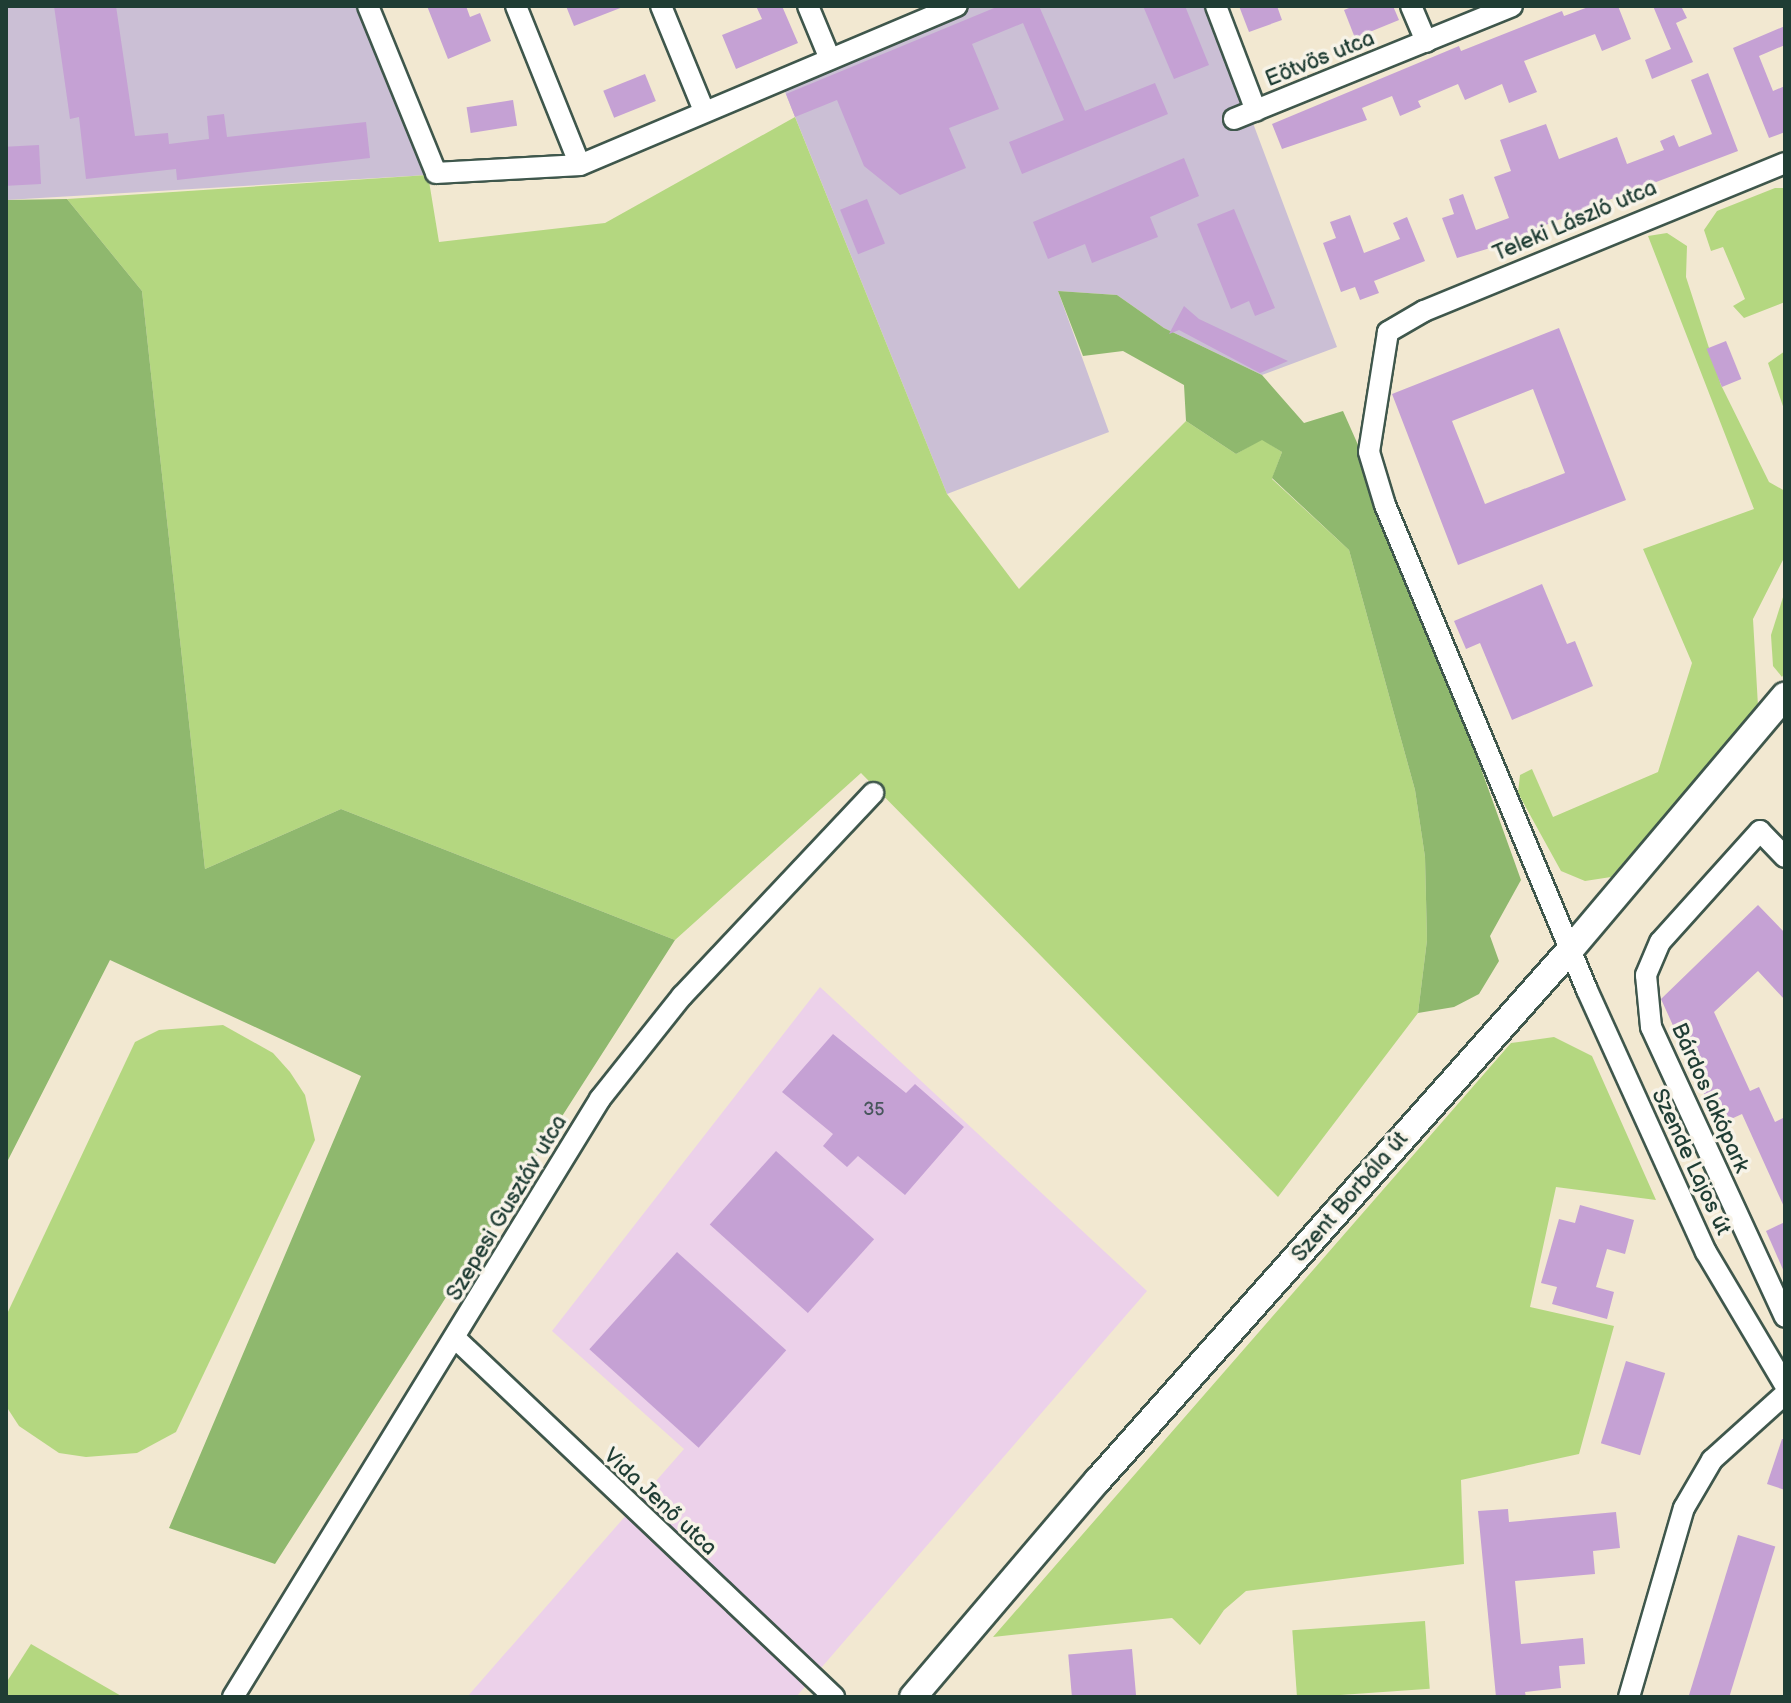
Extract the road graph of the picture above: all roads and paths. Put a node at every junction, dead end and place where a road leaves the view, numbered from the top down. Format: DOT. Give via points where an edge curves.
graph roads {
  1 [pos="368,6"];
  2 [pos="516,6"];
  3 [pos="661,6"];
  4 [pos="808,6"];
  5 [pos="955,6"];
  6 [pos="1216,6"];
  7 [pos="1411,6"];
  8 [pos="1512,6"];
  9 [pos="1426,42"];
  10 [pos="830,59"];
  11 [pos="704,111"];
  12 [pos="1256,111"];
  13 [pos="1234,119"];
  14 [pos="1785,163"];
  15 [pos="580,165"];
  16 [pos="1388,332"];
  17 [pos="1785,696"];
  18 [pos="873,793"];
  19 [pos="1785,857"];
  20 [pos="1570,950"];
  21 [pos="1785,1317"];
  22 [pos="456,1339"];
  23 [pos="1785,1385"];
  24 [pos="1785,1394"];
  25 [pos="235,1694"];
  26 [pos="834,1697"];
  27 [pos="913,1697"];
  28 [pos="1629,1697"];
  1 -- 15 [label="street" via="436,173"];
  2 -- 15 [label="street"];
  3 -- 11 [label="street"];
  4 -- 10 [label="street"];
  5 -- 10 [label="street"];
  6 -- 12 [label="street"];
  7 -- 9 [label="street"];
  8 -- 9 [label="street, Eötvös utca"];
  9 -- 12 [label="street, Eötvös utca"];
  10 -- 11 [label="street"];
  11 -- 15 [label="street"];
  12 -- 13 [label="street, Eötvös utca"];
  14 -- 16 [label="street, Teleki László utca" via="1424,311"];
  16 -- 20 [label="street, Szende Lajos út" via="1369,452 1385,505"];
  17 -- 20 [label="street, Szent Borbála út"];
  18 -- 22 [label="street, Szepesi Gusztáv utca" via="682,996 600,1099"];
  19 -- 21 [label="street, Bárdos lakópark" via="1760,831 1660,942 1646,975 1646,1008"];
  20 -- 23 [label="street, Szende Lajos út" via="1706,1252"];
  20 -- 27 [label="street, Szent Borbála út" via="1098,1480"];
  22 -- 25 [label="street, Szepesi Gusztáv utca"];
  22 -- 26 [label="street, Vida Jenő utca"];
  24 -- 28 [label="street" via="1712,1460 1684,1508"];
}
